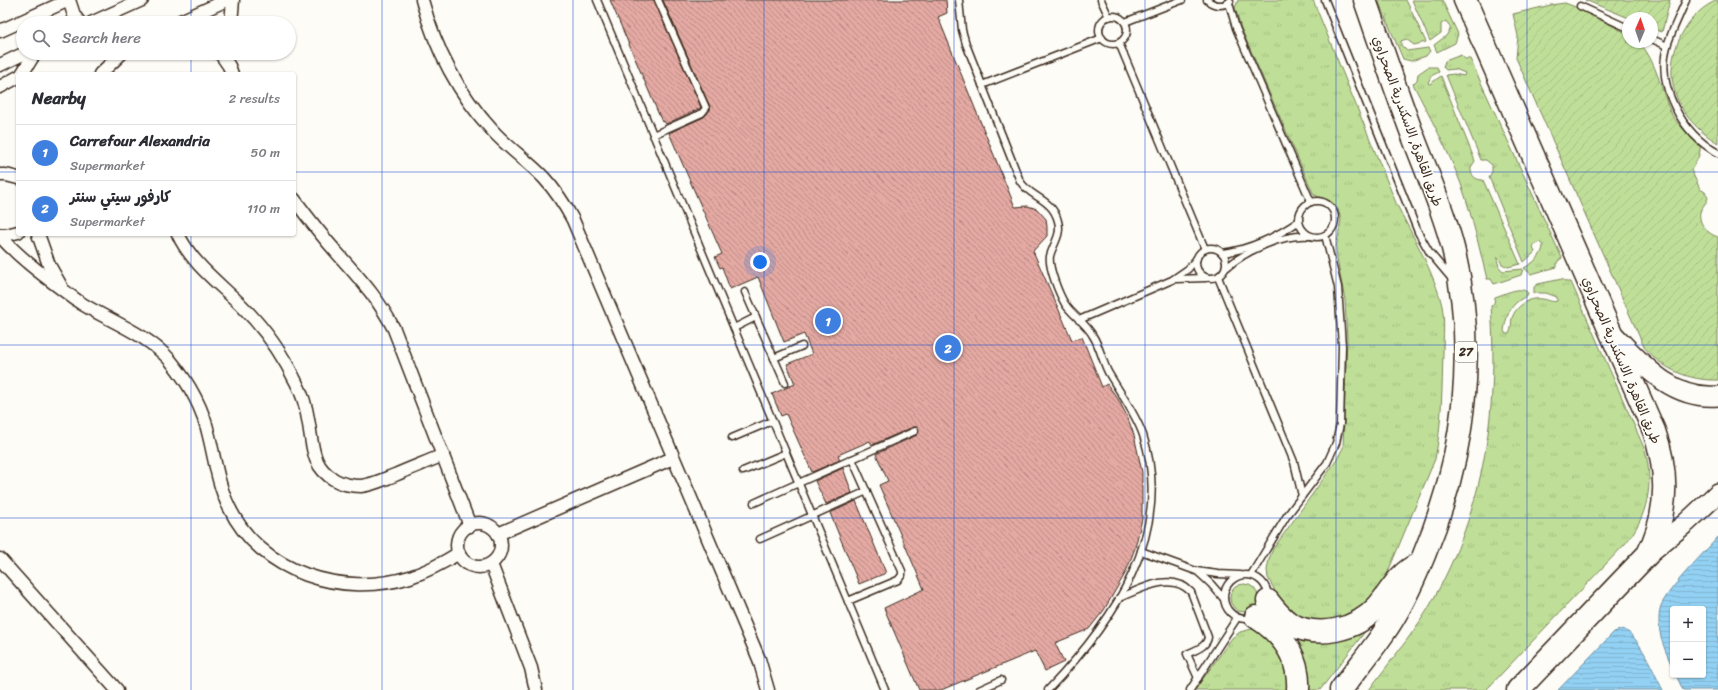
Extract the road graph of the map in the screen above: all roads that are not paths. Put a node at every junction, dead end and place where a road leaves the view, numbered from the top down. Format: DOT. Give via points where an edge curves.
graph roads {
  1 [pos="69,0"];
  2 [pos="142,0"];
  3 [pos="227,0"];
  4 [pos="233,0"];
  5 [pos="422,0"];
  6 [pos="597,0"];
  7 [pos="658,0"];
  8 [pos="959,0"];
  9 [pos="1101,0"];
  10 [pos="1182,0"];
  11 [pos="1207,0"];
  12 [pos="1324,0"];
  13 [pos="1365,0"];
  14 [pos="1464,0"];
  15 [pos="1686,0"];
  16 [pos="1230,1"];
  17 [pos="1580,6"];
  18 [pos="39,16"];
  19 [pos="75,16"];
  20 [pos="107,16"];
  21 [pos="192,16"];
  22 [pos="232,16"];
  23 [pos="1109,17"];
  24 [pos="1125,22"];
  25 [pos="1622,25"];
  26 [pos="16,26"];
  27 [pos="0,31"];
  28 [pos="1102,38"];
  29 [pos="1658,42"];
  30 [pos="1119,43"];
  31 [pos="1667,46"];
  32 [pos="16,57"];
  33 [pos="31,60"];
  34 [pos="115,60"];
  35 [pos="225,60"];
  36 [pos="230,60"];
  37 [pos="0,65"];
  38 [pos="231,70"];
  39 [pos="23,72"];
  40 [pos="102,72"];
  41 [pos="16,78"];
  42 [pos="982,85"];
  43 [pos="0,87"];
  44 [pos="653,135"];
  45 [pos="1718,153"];
  46 [pos="296,202"];
  47 [pos="1311,202"];
  48 [pos="1299,221"];
  49 [pos="16,233"];
  50 [pos="1325,235"];
  51 [pos="0,236"];
  52 [pos="39,236"];
  53 [pos="179,236"];
  54 [pos="1311,236"];
  55 [pos="1205,249"];
  56 [pos="1222,253"];
  57 [pos="1197,258"];
  58 [pos="1226,268"];
  59 [pos="1218,277"];
  60 [pos="1206,278"];
  61 [pos="1172,280"];
  62 [pos="1461,285"];
  63 [pos="64,290"];
  64 [pos="745,292"];
  65 [pos="756,317"];
  66 [pos="1080,320"];
  67 [pos="734,328"];
  68 [pos="1611,332"];
  69 [pos="802,346"];
  70 [pos="774,358"];
  71 [pos="785,383"];
  72 [pos="1718,396"];
  73 [pos="772,421"];
  74 [pos="915,431"];
  75 [pos="732,438"];
  76 [pos="786,454"];
  77 [pos="443,456"];
  78 [pos="673,458"];
  79 [pos="852,459"];
  80 [pos="743,471"];
  81 [pos="798,483"];
  82 [pos="867,491"];
  83 [pos="1718,493"];
  84 [pos="1302,496"];
  85 [pos="754,503"];
  86 [pos="812,515"];
  87 [pos="470,526"];
  88 [pos="498,534"];
  89 [pos="760,539"];
  90 [pos="1141,551"];
  91 [pos="459,553"];
  92 [pos="1648,554"];
  93 [pos="0,559"];
  94 [pos="491,564"];
  95 [pos="1420,564"];
  96 [pos="1196,571"];
  97 [pos="1243,575"];
  98 [pos="1251,575"];
  99 [pos="1120,598"];
  100 [pos="1224,600"];
  101 [pos="848,601"];
  102 [pos="1254,612"];
  103 [pos="1198,678"];
  104 [pos="1001,680"];
  105 [pos="117,690"];
  106 [pos="536,690"];
  107 [pos="768,690"];
  108 [pos="885,690"];
  109 [pos="979,690"];
  110 [pos="1048,690"];
  111 [pos="1190,690"];
  112 [pos="1298,690"];
  113 [pos="1341,690"];
  114 [pos="1518,690"];
  1 -- 18 [label="street"];
  1 -- 19 [label="street"];
  2 -- 20 [label="street"];
  3 -- 21 [label="street"];
  4 -- 22 [label="street"];
  5 -- 78 [label="street" via="433,36 464,95 493,131 543,177 566,207"];
  6 -- 44 [label="lane"];
  7 -- 44 [label="lane" via="706,108 702,113"];
  8 -- 42 [label="lane" via="963,36"];
  9 -- 23 [label="lane"];
  10 -- 24 [label="lane"];
  11 -- 16 [label="lane" via="1217,5"];
  12 -- 62 [label="lane" via="1418,232 1436,262"];
  13 -- 62 [label="highway, طريق القاهرة, الاسكندرية الصحراوي / 27" via="1440,207"];
  14 -- 68 [label="highway, طريق القاهرة, الاسكندرية الصحراوي"];
  15 -- 31 [label="lane"];
  16 -- 47 [label="lane" via="1242,43"];
  17 -- 25 [label="lane"];
  23 -- 24 [label="lane" via="1121,18"];
  23 -- 28 [label="lane" via="1103,20 1100,26"];
  24 -- 30 [label="lane" via="1127,34"];
  26 -- 27 [label="street"];
  28 -- 30 [label="lane" via="1106,43"];
  28 -- 42 [label="lane"];
  29 -- 31 [label="lane"];
  30 -- 55 [label="lane"];
  31 -- 45 [label="lane" via="1665,80 1676,108 1694,134"];
  32 -- 37 [label="street"];
  33 -- 39 [label="street"];
  34 -- 40 [label="street"];
  35 -- 38 [label="street"];
  36 -- 38 [label="street"];
  41 -- 43 [label="street"];
  42 -- 66 [label="lane" via="1022,185 1044,200 1056,215 1058,240 1051,253 1050,263 1065,304"];
  44 -- 67 [label="lane"];
  46 -- 77 [label="street" via="368,287 387,314"];
  47 -- 48 [label="lane" via="1302,209"];
  47 -- 50 [label="lane" via="1323,202 1333,209 1334,227"];
  48 -- 54 [label="lane" via="1301,227"];
  48 -- 56 [label="lane" via="1284,231 1251,245"];
  49 -- 51 [label="street"];
  50 -- 54 [label="lane"];
  50 -- 84 [label="lane" via="1340,298 1340,424 1330,458"];
  51 -- 63 [label="street" via="29,265"];
  52 -- 63 [label="street" via="48,265"];
  53 -- 77 [label="street" via="194,259 255,319 279,350 303,400 311,434 312,452 327,475 343,484 361,486 379,482"];
  54 -- 58 [label="lane" via="1293,236 1279,240 1240,257"];
  55 -- 56 [label="lane" via="1214,248"];
  55 -- 57 [label="lane"];
  56 -- 58 [label="lane"];
  57 -- 60 [label="lane" via="1197,270"];
  57 -- 61 [label="lane" via="1188,269"];
  58 -- 59 [label="lane"];
  59 -- 60 [label="lane"];
  59 -- 84 [label="lane" via="1294,462"];
  60 -- 61 [label="lane"];
  61 -- 66 [label="lane"];
  62 -- 95 [label="highway, طريق القاهرة, الاسكندرية الصحراوي / 27" via="1467,357 1461,428 1445,497"];
  63 -- 91 [label="street" via="83,304 141,336 180,372 205,419 228,507 245,534 268,556 282,565 317,579 372,584 409,578 432,569"];
  64 -- 65 [label="lane"];
  65 -- 67 [label="lane"];
  65 -- 70 [label="lane"];
  66 -- 90 [label="lane" via="1094,338 1109,373 1127,402 1146,448 1152,495 1149,525"];
  67 -- 73 [label="lane"];
  68 -- 72 [label="main road" via="1652,374 1670,386 1692,394"];
  68 -- 92 [label="highway, طريق القاهرة, الاسكندرية الصحراوي" via="1654,431 1662,458 1665,500 1659,528"];
  69 -- 70 [label="lane"];
  70 -- 71 [label="lane"];
  73 -- 75 [label="lane"];
  73 -- 76 [label="lane"];
  74 -- 79 [label="lane"];
  76 -- 80 [label="lane"];
  76 -- 81 [label="lane"];
  77 -- 87 [label="street"];
  78 -- 88 [label="street"];
  78 -- 107 [label="street" via="759,659"];
  79 -- 81 [label="lane"];
  79 -- 82 [label="lane"];
  81 -- 85 [label="lane"];
  81 -- 86 [label="lane"];
  82 -- 86 [label="lane"];
  82 -- 101 [label="lane" via="902,575 898,580"];
  83 -- 92 [label="main road"];
  84 -- 98 [label="lane" via="1275,534"];
  86 -- 89 [label="lane"];
  86 -- 101 [label="lane"];
  87 -- 88 [label="street" via="486,524"];
  87 -- 91 [label="street" via="460,536"];
  88 -- 94 [label="street" via="501,548"];
  90 -- 96 [label="lane"];
  90 -- 99 [label="lane"];
  91 -- 94 [label="street" via="473,566"];
  92 -- 114 [label="highway, طريق القاهرة, الاسكندرية الصحراوي"];
  93 -- 105 [label="street"];
  94 -- 106 [label="street" via="531,668"];
  95 -- 102 [label="highway" via="1399,578 1372,613 1341,629 1323,632 1305,629 1282,617"];
  95 -- 113 [label="highway, طريق القاهرة, الاسكندرية الصحراوي / 27" via="1384,634"];
  96 -- 97 [label="lane"];
  96 -- 100 [label="lane" via="1212,584"];
  97 -- 98 [label="lane"];
  97 -- 100 [label="lane" via="1230,580 1226,586"];
  98 -- 102 [label="lane" via="1263,582 1268,595"];
  99 -- 103 [label="lane" via="1160,583 1177,582 1186,586 1191,592 1208,637 1205,645 1187,654"];
  99 -- 110 [label="lane" via="1098,632"];
  100 -- 102 [label="lane" via="1228,610"];
  101 -- 108 [label="lane"];
  102 -- 103 [label="lane"];
  102 -- 112 [label="highway" via="1289,647 1297,669"];
  103 -- 111 [label="lane"];
  104 -- 109 [label="lane"];
}
